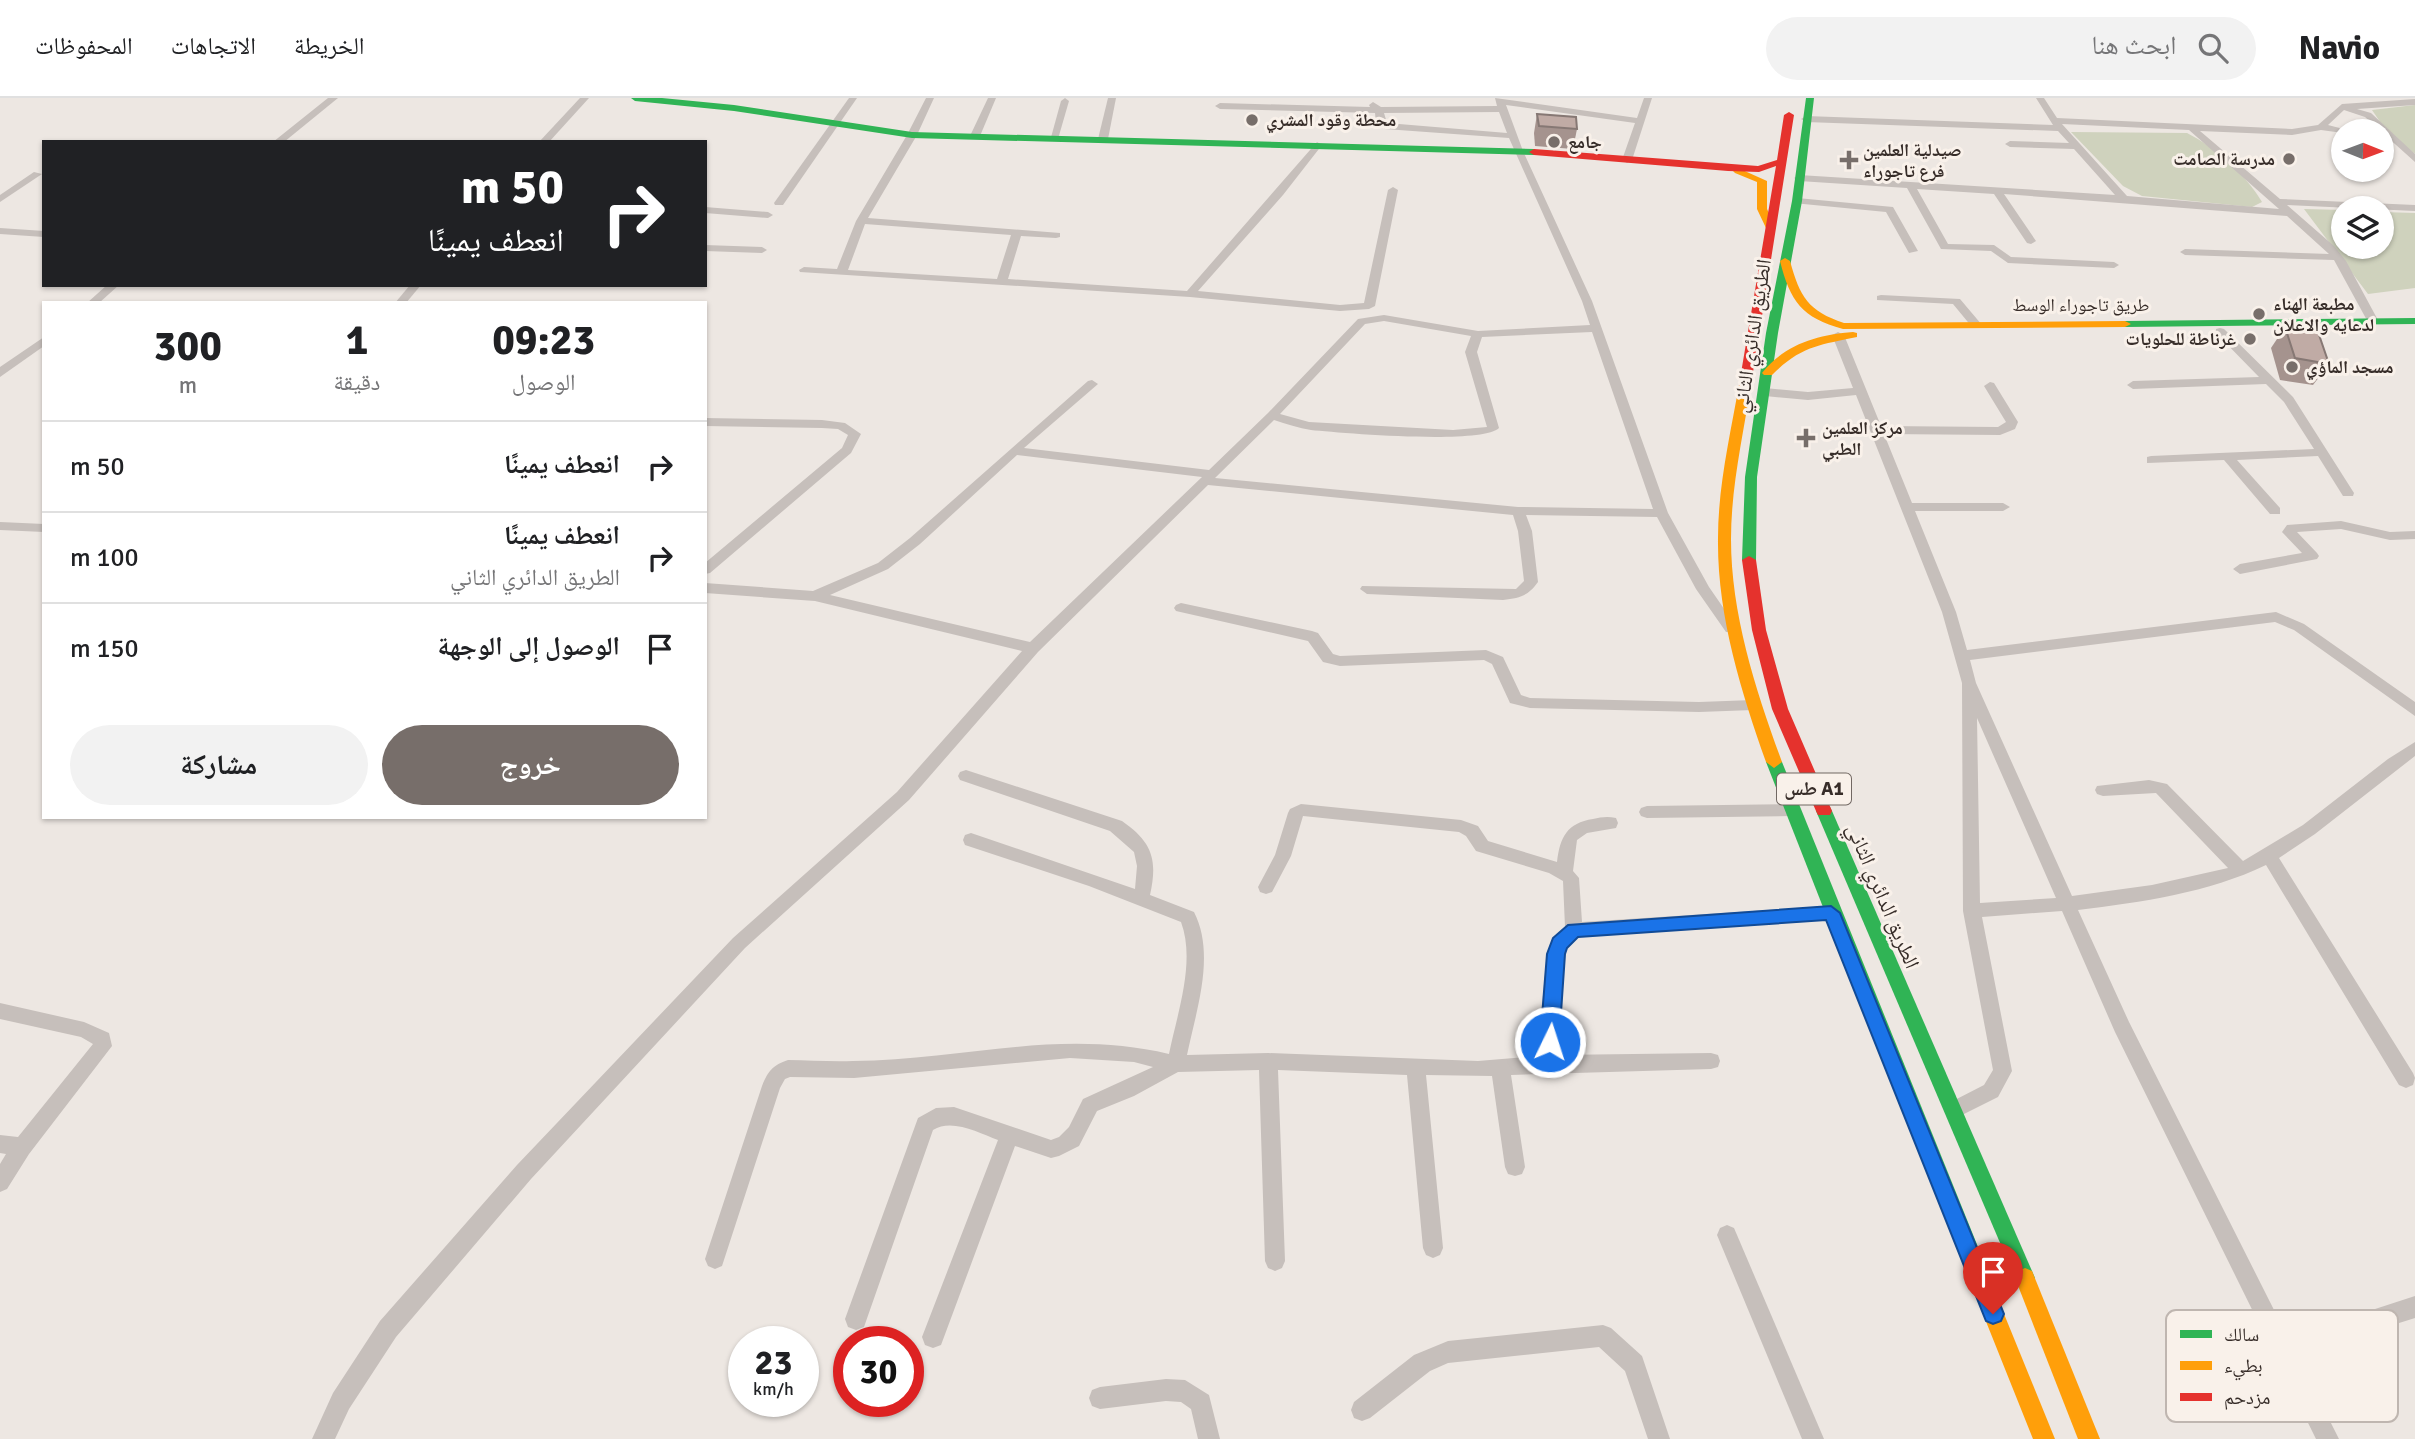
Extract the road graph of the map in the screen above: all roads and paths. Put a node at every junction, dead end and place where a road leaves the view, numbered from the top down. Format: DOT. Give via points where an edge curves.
graph roads {
  1 [pos="334,98"];
  2 [pos="585,98"];
  3 [pos="635,98"];
  4 [pos="852,98"];
  5 [pos="930,98"];
  6 [pos="992,98"];
  7 [pos="1112,98"];
  8 [pos="1325,98"];
  9 [pos="1648,98"];
  10 [pos="1792,98"];
  11 [pos="1810,98"];
  12 [pos="2040,98"];
  13 [pos="668,99"];
  14 [pos="2362,101"];
  15 [pos="1065,102"];
  16 [pos="2415,102"];
  17 [pos="1501,103"];
  18 [pos="1220,106"];
  19 [pos="2342,107"];
  20 [pos="1379,110"];
  21 [pos="1806,119"];
  22 [pos="2372,119"];
  23 [pos="1640,121"];
  24 [pos="837,123"];
  25 [pos="2057,124"];
  26 [pos="2321,127"];
  27 [pos="2193,129"];
  28 [pos="2331,129"];
  29 [pos="912,135"];
  30 [pos="975,136"];
  31 [pos="1053,139"];
  32 [pos="1103,139"];
  33 [pos="2394,139"];
  34 [pos="281,140"];
  35 [pos="546,140"];
  36 [pos="1515,143"];
  37 [pos="2010,144"];
  38 [pos="1317,145"];
  39 [pos="2076,146"];
  40 [pos="2415,159"];
  41 [pos="1627,160"];
  42 [pos="1779,162"];
  43 [pos="1728,168"];
  44 [pos="37,174"];
  45 [pos="1799,178"];
  46 [pos="1910,185"];
  47 [pos="1393,190"];
  48 [pos="1997,191"];
  49 [pos="2124,198"];
  50 [pos="0,199"];
  51 [pos="1797,201"];
  52 [pos="2278,202"];
  53 [pos="779,203"];
  54 [pos="2415,208"];
  55 [pos="707,210"];
  56 [pos="2291,213"];
  57 [pos="768,215"];
  58 [pos="861,220"];
  59 [pos="1770,226"];
  60 [pos="0,231"];
  61 [pos="1017,232"];
  62 [pos="42,234"];
  63 [pos="1056,235"];
  64 [pos="2031,241"];
  65 [pos="707,248"];
  66 [pos="762,250"];
  67 [pos="1913,251"];
  68 [pos="2331,251"];
  69 [pos="2185,252"];
  70 [pos="2331,257"];
  71 [pos="2338,259"];
  72 [pos="1785,261"];
  73 [pos="2114,265"];
  74 [pos="804,270"];
  75 [pos="842,271"];
  76 [pos="1001,283"];
  77 [pos="112,287"];
  78 [pos="414,287"];
  79 [pos="1190,294"];
  80 [pos="1881,298"];
  81 [pos="94,301"];
  82 [pos="402,301"];
  83 [pos="2415,321"];
  84 [pos="2372,322"];
  85 [pos="1976,325"];
  86 [pos="2324,326"];
  87 [pos="1596,328"];
  88 [pos="2415,328"];
  89 [pos="2220,331"];
  90 [pos="1478,334"];
  91 [pos="1838,335"];
  92 [pos="42,342"];
  93 [pos="0,373"];
  94 [pos="1768,373"];
  95 [pos="2268,380"];
  96 [pos="1092,384"];
  97 [pos="2133,384"];
  98 [pos="1990,386"];
  99 [pos="1861,391"];
  100 [pos="1765,392"];
  101 [pos="1272,416"];
  102 [pos="707,422"];
  103 [pos="1877,430"];
  104 [pos="1014,451"];
  105 [pos="2322,452"];
  106 [pos="2228,457"];
  107 [pos="2151,460"];
  108 [pos="1208,478"];
  109 [pos="2348,493"];
  110 [pos="1907,507"];
  111 [pos="2003,507"];
  112 [pos="1518,511"];
  113 [pos="2275,511"];
  114 [pos="1661,513"];
  115 [pos="0,526"];
  116 [pos="42,528"];
  117 [pos="2415,535"];
  118 [pos="707,568"];
  119 [pos="2240,569"];
  120 [pos="707,588"];
  121 [pos="1367,589"];
  122 [pos="815,596"];
  123 [pos="1181,608"];
  124 [pos="1737,637"];
  125 [pos="1033,648"];
  126 [pos="1961,656"];
  127 [pos="1969,683"];
  128 [pos="1753,705"];
  129 [pos="2415,710"];
  130 [pos="2415,748"];
  131 [pos="966,776"];
  132 [pos="2103,790"];
  133 [pos="1792,810"];
  134 [pos="1647,812"];
  135 [pos="1610,823"];
  136 [pos="971,840"];
  137 [pos="2269,855"];
  138 [pos="2241,870"];
  139 [pos="1564,872"];
  140 [pos="1266,887"];
  141 [pos="1141,900"];
  142 [pos="2067,906"];
  143 [pos="1972,911"];
  144 [pos="1831,913"];
  145 [pos="1574,930"];
  146 [pos="0,1012"];
  147 [pos="1268,1061"];
  148 [pos="1711,1061"];
  149 [pos="1175,1064"];
  150 [pos="1546,1064"];
  151 [pos="1416,1066"];
  152 [pos="1500,1066"];
  153 [pos="2406,1079"];
  154 [pos="1954,1110"];
  155 [pos="1009,1137"];
  156 [pos="0,1144"];
  157 [pos="22,1147"];
  158 [pos="1515,1167"];
  159 [pos="0,1182"];
  160 [pos="1727,1235"];
  161 [pos="1433,1248"];
  162 [pos="715,1259"];
  163 [pos="1275,1261"];
  164 [pos="2415,1307"];
  165 [pos="2263,1310"];
  166 [pos="2398,1312"];
  167 [pos="856,1319"];
  168 [pos="933,1337"];
  169 [pos="1100,1398"];
  170 [pos="1362,1410"];
  171 [pos="2319,1422"];
  172 [pos="323,1439"];
  173 [pos="1209,1439"];
  174 [pos="1658,1439"];
  175 [pos="1813,1439"];
  176 [pos="2044,1439"];
  177 [pos="2089,1439"];
  178 [pos="2328,1439"];
  1 -- 34 [label="street"];
  2 -- 35 [label="street"];
  3 -- 13 [label="main road"];
  4 -- 24 [label="street"];
  5 -- 29 [label="street"];
  6 -- 30 [label="street"];
  7 -- 32 [label="street"];
  8 -- 20 [label="street" via="1367,102"];
  9 -- 23 [label="street"];
  10 -- 42 [label="main road, الطريق الدائري الثاني / طس A1"];
  11 -- 21 [label="main road, الطريق الدائري الثاني / طس A1"];
  12 -- 25 [label="street"];
  13 -- 24 [label="main road"];
  14 -- 16 [label="street"];
  14 -- 19 [label="street"];
  15 -- 31 [label="street"];
  17 -- 20 [label="street"];
  17 -- 23 [label="street"];
  17 -- 36 [label="street"];
  18 -- 20 [label="street"];
  19 -- 22 [label="street"];
  19 -- 26 [label="street"];
  20 -- 36 [label="street" via="1385,125"];
  21 -- 25 [label="street"];
  21 -- 45 [label="main road, الطريق الدائري الثاني / طس A1"];
  23 -- 41 [label="street"];
  24 -- 29 [label="main road"];
  24 -- 53 [label="street"];
  25 -- 27 [label="street"];
  25 -- 39 [label="street"];
  26 -- 27 [label="street" via="2292,132"];
  26 -- 28 [label="street"];
  27 -- 52 [label="street"];
  29 -- 30 [label="main road"];
  29 -- 58 [label="street"];
  30 -- 31 [label="main road"];
  31 -- 32 [label="main road"];
  32 -- 38 [label="main road"];
  33 -- 40 [label="street"];
  36 -- 38 [label="main road"];
  36 -- 41 [label="main road"];
  36 -- 87 [label="street"];
  37 -- 39 [label="street"];
  38 -- 79 [label="street"];
  39 -- 49 [label="street"];
  41 -- 43 [label="main road"];
  42 -- 43 [label="main road" via="1759,169"];
  42 -- 59 [label="main road, الطريق الدائري الثاني / طس A1"];
  43 -- 59 [label="main road" via="1762,181 1762,209"];
  44 -- 50 [label="street"];
  45 -- 46 [label="street"];
  45 -- 51 [label="main road, الطريق الدائري الثاني / طس A1"];
  46 -- 48 [label="street"];
  46 -- 73 [label="street" via="1945,247 1994,248 2008,260"];
  47 -- 79 [label="street" via="1369,306 1340,308"];
  48 -- 49 [label="street"];
  48 -- 64 [label="street"];
  49 -- 56 [label="street"];
  51 -- 67 [label="street" via="1889,209"];
  51 -- 72 [label="main road, الطريق الدائري الثاني / طس A1"];
  52 -- 54 [label="street"];
  52 -- 56 [label="street"];
  55 -- 57 [label="street"];
  56 -- 68 [label="street"];
  58 -- 61 [label="street"];
  58 -- 75 [label="street"];
  59 -- 124 [label="main road, الطريق الدائري الثاني / طس A1" via="1727,512 1725,559"];
  60 -- 62 [label="street"];
  61 -- 63 [label="street"];
  61 -- 76 [label="street"];
  65 -- 66 [label="street"];
  69 -- 70 [label="street"];
  71 -- 84 [label="street"];
  72 -- 85 [label="main road, طريق تاجوراء الوسط" via="1799,304 1828,322 1843,326"];
  72 -- 94 [label="main road, الطريق الدائري الثاني / طس A1"];
  74 -- 75 [label="street"];
  75 -- 76 [label="street"];
  76 -- 79 [label="street"];
  77 -- 81 [label="street"];
  78 -- 82 [label="street"];
  80 -- 85 [label="street" via="1956,301"];
  83 -- 84 [label="main road, طريق تاجوراء الوسط"];
  84 -- 86 [label="main road, طريق تاجوراء الوسط"];
  85 -- 86 [label="main road, طريق تاجوراء الوسط"];
  86 -- 88 [label="main road, طريق تاجوراء الوسط"];
  86 -- 89 [label="main road, طريق تاجوراء الوسط"];
  87 -- 90 [label="street"];
  87 -- 114 [label="street"];
  89 -- 91 [label="main road, طريق تاجوراء الوسط"];
  89 -- 95 [label="street"];
  90 -- 101 [label="street" via="1384,318 1362,321"];
  90 -- 101 [label="street" via="1471,352 1492,422 1488,431 1453,434 1309,426"];
  91 -- 94 [label="main road, طريق تاجوراء الوسط" via="1797,346"];
  91 -- 99 [label="street"];
  92 -- 93 [label="street"];
  94 -- 100 [label="main road, الطريق الدائري الثاني / طس A1"];
  95 -- 97 [label="street"];
  95 -- 105 [label="street" via="2304,419"];
  96 -- 104 [label="street"];
  98 -- 103 [label="street" via="2012,422 2000,431"];
  99 -- 100 [label="street" via="1808,396"];
  99 -- 103 [label="street"];
  100 -- 154 [label="main road, الطريق الدائري الثاني / طس A1" via="1751,478 1749,525 1759,630 1780,709"];
  101 -- 108 [label="street"];
  102 -- 118 [label="street" via="822,424 841,426 855,434 847,450"];
  103 -- 110 [label="street"];
  104 -- 108 [label="street"];
  104 -- 122 [label="street" via="883,566"];
  105 -- 106 [label="street"];
  105 -- 109 [label="street"];
  106 -- 107 [label="street"];
  106 -- 113 [label="street"];
  108 -- 112 [label="street" via="1380,501"];
  108 -- 125 [label="street"];
  110 -- 111 [label="street"];
  110 -- 126 [label="street" via="1949,612"];
  112 -- 114 [label="street"];
  112 -- 121 [label="street" via="1531,582 1520,593"];
  114 -- 124 [label="street" via="1703,589"];
  115 -- 116 [label="street"];
  117 -- 119 [label="street" via="2390,536 2341,525 2292,528 2289,532 2312,556"];
  120 -- 122 [label="street"];
  122 -- 125 [label="street"];
  123 -- 128 [label="street" via="1313,637 1328,658 1340,661 1486,655 1498,661 1516,699 1530,703"];
  124 -- 128 [label="main road, الطريق الدائري الثاني / طس A1"];
  125 -- 172 [label="street" via="903,796 739,943 524,1172 388,1329 341,1401"];
  126 -- 127 [label="street"];
  126 -- 129 [label="street" via="2276,617 2299,627"];
  127 -- 142 [label="street"];
  127 -- 143 [label="street"];
  128 -- 133 [label="main road, الطريق الدائري الثاني / طس A1"];
  130 -- 137 [label="street"];
  131 -- 141 [label="street" via="1116,825 1129,834 1146,859"];
  132 -- 138 [label="street" via="2161,788"];
  133 -- 134 [label="street"];
  133 -- 144 [label="main road, الطريق الدائري الثاني / طس A1"];
  135 -- 139 [label="street" via="1579,826 1572,832"];
  136 -- 141 [label="street"];
  137 -- 138 [label="street"];
  137 -- 153 [label="street"];
  138 -- 142 [label="street" via="2124,899"];
  139 -- 140 [label="street" via="1482,846 1472,831 1461,826 1307,809 1296,813 1283,856"];
  139 -- 145 [label="street" via="1574,887"];
  141 -- 149 [label="street" via="1177,911 1194,926 1194,954"];
  142 -- 143 [label="street"];
  142 -- 165 [label="street" via="2120,1026"];
  143 -- 154 [label="street" via="2003,1072 1991,1091"];
  144 -- 145 [label="street"];
  144 -- 176 [label="main road, الطريق الدائري الثاني / طس A1"];
  145 -- 150 [label="street" via="1559,944 1556,954"];
  146 -- 157 [label="street" via="84,1030 102,1039 96,1059"];
  147 -- 149 [label="street"];
  147 -- 151 [label="street"];
  147 -- 163 [label="street"];
  148 -- 150 [label="street"];
  149 -- 155 [label="street" via="1090,1105 1066,1146 1051,1149"];
  149 -- 162 [label="street" via="1135,1054 1070,1050 854,1070 788,1068 778,1073 771,1086"];
  150 -- 152 [label="street"];
  151 -- 152 [label="street"];
  151 -- 161 [label="street"];
  152 -- 158 [label="street"];
  154 -- 177 [label="main road, الطريق الدائري الثاني / طس A1"];
  155 -- 167 [label="street" via="954,1116 936,1117 925,1124"];
  155 -- 168 [label="street"];
  156 -- 157 [label="street"];
  157 -- 159 [label="street"];
  160 -- 175 [label="street"];
  164 -- 166 [label="street"];
  169 -- 173 [label="street" via="1185,1391 1201,1403"];
  170 -- 174 [label="street" via="1422,1363 1448,1352 1603,1336 1634,1364"];
  171 -- 178 [label="street"];
}
